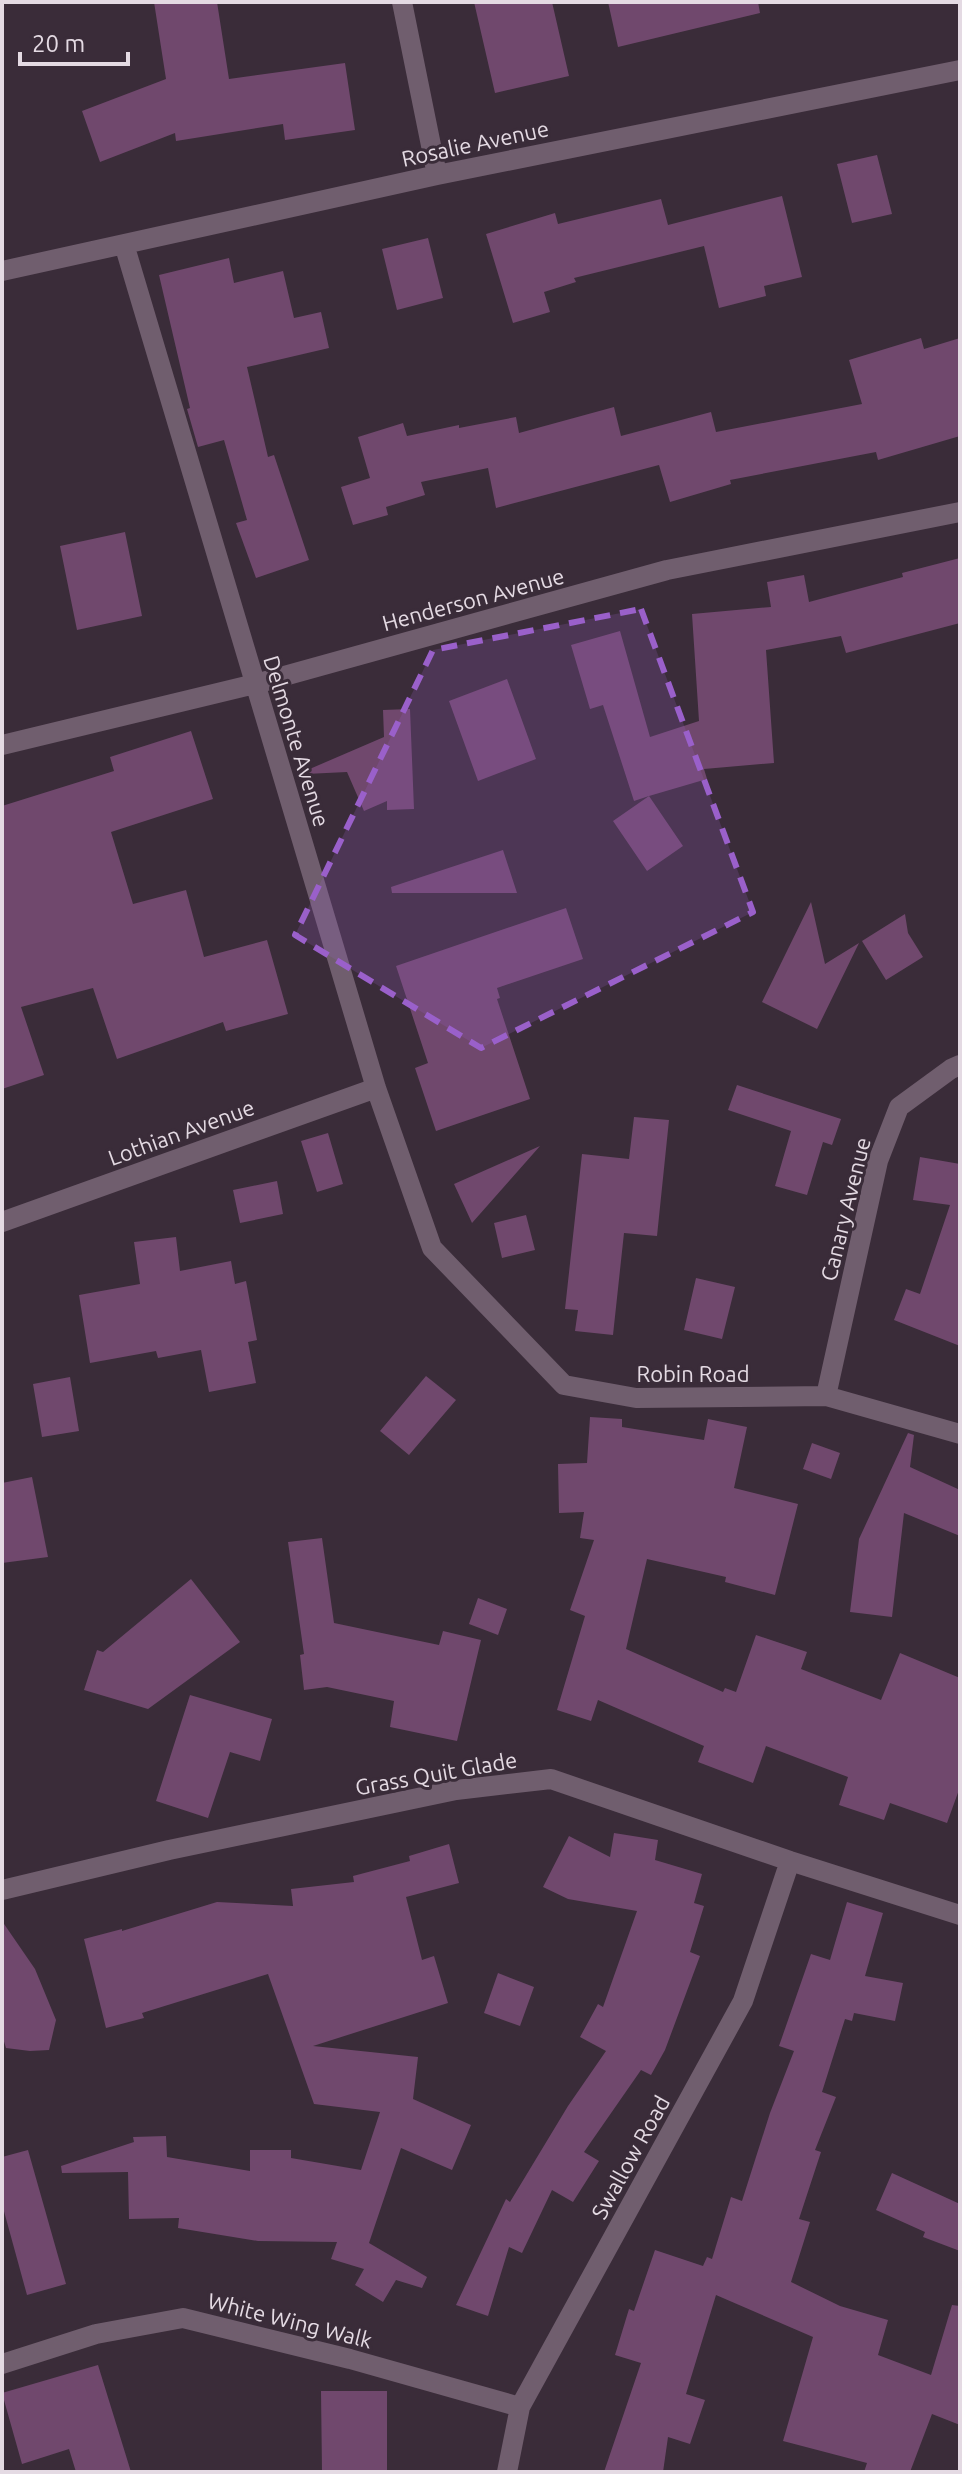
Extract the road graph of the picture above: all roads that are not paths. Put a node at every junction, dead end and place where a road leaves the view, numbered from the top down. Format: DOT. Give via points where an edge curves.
graph roads {
  1 [pos="402,2"];
  2 [pos="960,70"];
  3 [pos="437,175"];
  4 [pos="124,244"];
  5 [pos="2,271"];
  6 [pos="960,512"];
  7 [pos="255,684"];
  8 [pos="2,745"];
  9 [pos="960,1065"];
  10 [pos="376,1088"];
  11 [pos="2,1222"];
  12 [pos="432,1248"];
  13 [pos="826,1396"];
  14 [pos="960,1434"];
  15 [pos="790,1861"];
  16 [pos="2,1890"];
  17 [pos="960,1915"];
  18 [pos="2,2364"];
  19 [pos="520,2407"];
  20 [pos="507,2472"];
  1 -- 3 [label="street"];
  2 -- 3 [label="street, Rosalie Avenue"];
  3 -- 4 [label="street, Rosalie Avenue"];
  4 -- 5 [label="street, Rosalie Avenue"];
  4 -- 7 [label="street, Delmonte Avenue"];
  6 -- 7 [label="street, Henderson Avenue" via="667,570"];
  7 -- 8 [label="street, Henderson Avenue"];
  7 -- 10 [label="street, Delmonte Avenue"];
  9 -- 13 [label="street, Canary Avenue" via="899,1107 878,1161"];
  10 -- 11 [label="street, Lothian Avenue"];
  10 -- 12 [label="street, Delmonte Avenue"];
  12 -- 13 [label="street, Robin Road" via="564,1385 636,1398"];
  13 -- 14 [label="street, Robin Road"];
  15 -- 16 [label="street, Grass Quit Glade" via="551,1779 441,1793"];
  15 -- 17 [label="street, Grass Quit Glade"];
  15 -- 19 [label="street, Swallow Road" via="743,2001"];
  18 -- 19 [label="street, White Wing Walk" via="96,2334 183,2318"];
  19 -- 20 [label="street, Swallow Road"];
}
